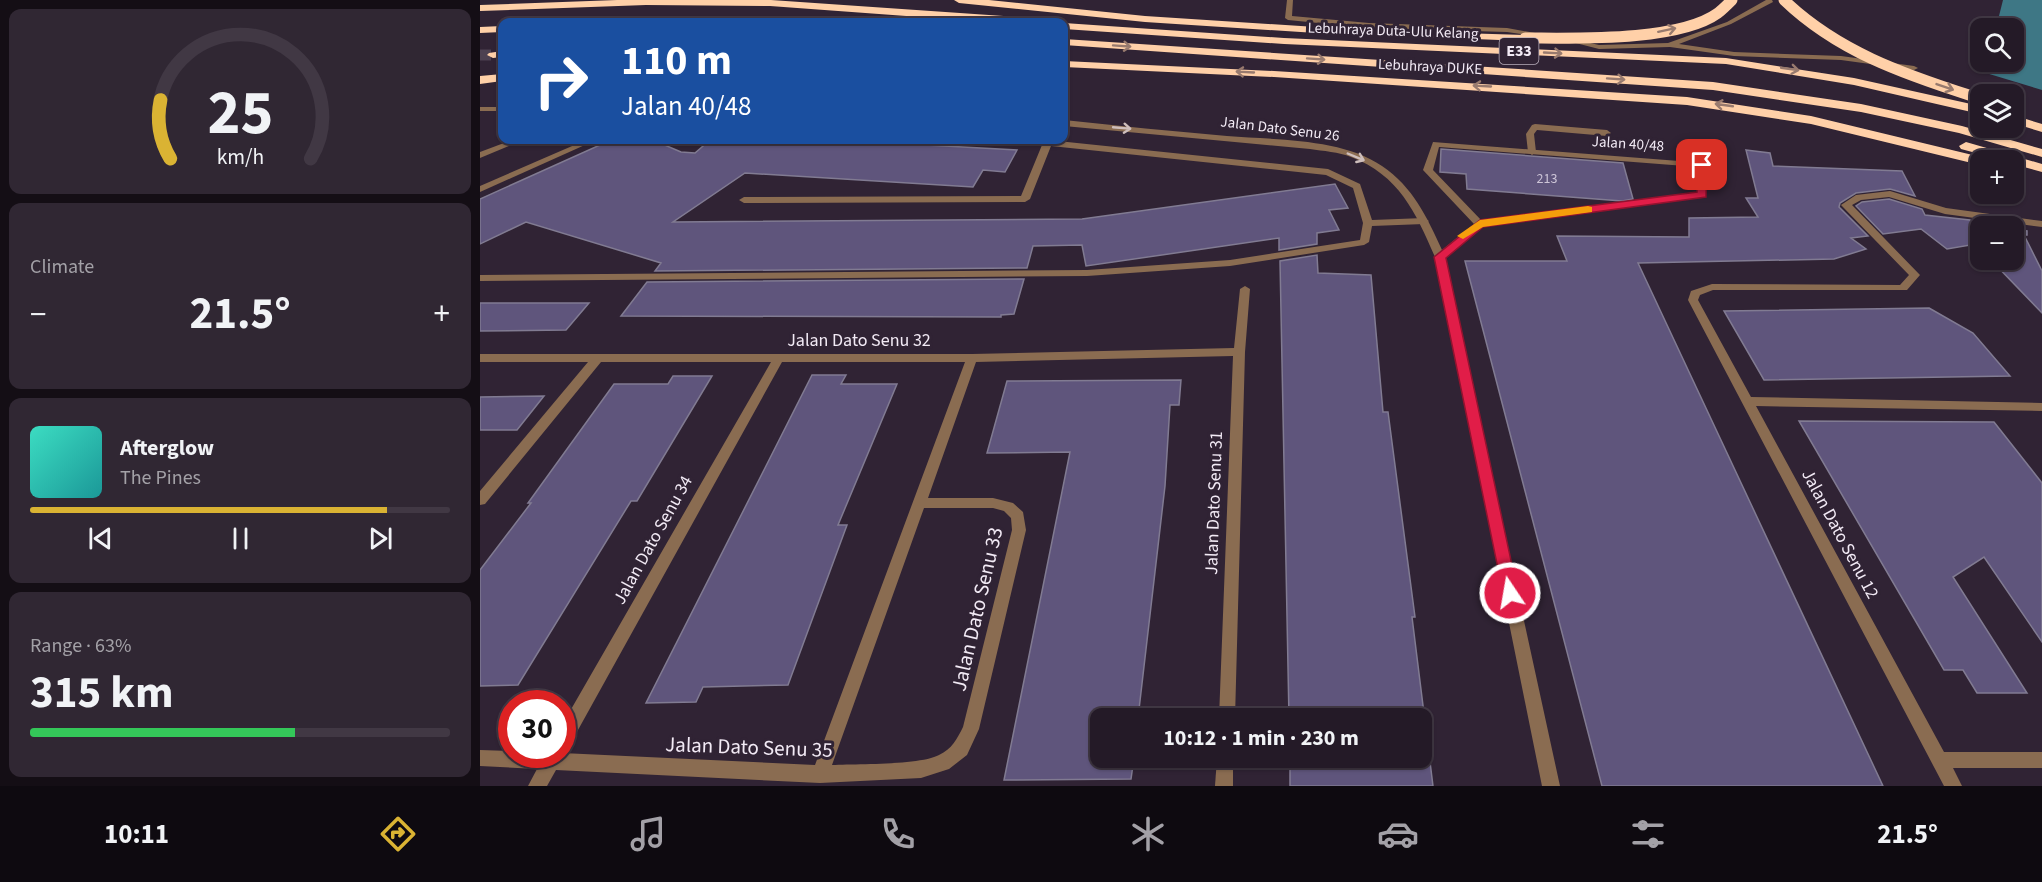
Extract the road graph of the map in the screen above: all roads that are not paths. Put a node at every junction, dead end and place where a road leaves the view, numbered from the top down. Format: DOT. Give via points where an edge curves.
graph roads {
  1 [pos="959,0"];
  2 [pos="1290,0"];
  3 [pos="1732,0"];
  4 [pos="1768,0"];
  5 [pos="1784,0"];
  6 [pos="565,5"];
  7 [pos="480,8"];
  8 [pos="480,16"];
  9 [pos="964,18"];
  10 [pos="1068,25"];
  11 [pos="1142,26"];
  12 [pos="498,29"];
  13 [pos="480,30"];
  14 [pos="1068,42"];
  15 [pos="1669,45"];
  16 [pos="1068,64"];
  17 [pos="1914,68"];
  18 [pos="1970,95"];
  19 [pos="1970,107"];
  20 [pos="1861,108"];
  21 [pos="480,109"];
  22 [pos="498,109"];
  23 [pos="2024,111"];
  24 [pos="2042,117"];
  25 [pos="1970,122"];
  26 [pos="2024,122"];
  27 [pos="1068,123"];
  28 [pos="2042,128"];
  29 [pos="1864,131"];
  30 [pos="1607,133"];
  31 [pos="2024,137"];
  32 [pos="2042,142"];
  33 [pos="509,144"];
  34 [pos="583,144"];
  35 [pos="1047,144"];
  36 [pos="1067,144"];
  37 [pos="1532,152"];
  38 [pos="2042,153"];
  39 [pos="480,155"];
  40 [pos="1970,158"];
  41 [pos="2042,168"];
  42 [pos="2024,175"];
  43 [pos="2042,181"];
  44 [pos="480,189"];
  45 [pos="744,200"];
  46 [pos="1424,221"];
  47 [pos="1368,223"];
  48 [pos="1480,224"];
  49 [pos="2042,224"];
  50 [pos="1440,257"];
  51 [pos="480,278"];
  52 [pos="1245,289"];
  53 [pos="1239,352"];
  54 [pos="480,358"];
  55 [pos="598,358"];
  56 [pos="778,358"];
  57 [pos="972,358"];
  58 [pos="1748,401"];
  59 [pos="2042,407"];
  60 [pos="480,500"];
  61 [pos="921,503"];
  62 [pos="1227,708"];
  63 [pos="576,717"];
  64 [pos="480,758"];
  65 [pos="498,758"];
  66 [pos="576,758"];
  67 [pos="2042,759"];
  68 [pos="1940,760"];
  69 [pos="943,763"];
  70 [pos="548,768"];
  71 [pos="1225,768"];
  72 [pos="820,774"];
  73 [pos="537,786"];
  74 [pos="1224,786"];
  75 [pos="1551,786"];
  76 [pos="1953,786"];
  1 -- 11 [label="highway"];
  2 -- 15 [label="street" via="1288,18 1382,27 1530,32 1599,47"];
  11 -- 3 [label="highway, one-way, bridge" via="1444,38 1607,37 1682,27 1728,7"];
  4 -- 15 [label="street" via="1730,22"];
  5 -- 18 [label="highway, one-way, bridge" via="1823,33 1848,47"];
  6 -- 7 [label="highway"];
  6 -- 8 [label="highway"];
  6 -- 9 [label="highway" via="771,3"];
  10 -- 11 [label="highway, Lebuhraya Duta-Ulu Kelang / E33"];
  11 -- 19 [label="highway, Lebuhraya Duta-Ulu Kelang / E33, one-way" via="1284,41 1726,61 1898,89"];
  12 -- 13 [label="highway"];
  14 -- 20 [label="highway, Lebuhraya DUKE / E33, one-way" via="1678,83"];
  15 -- 17 [label="street" via="1734,54 1841,58"];
  29 -- 16 [label="highway, Lebuhraya DUKE / E33, one-way" via="1687,101"];
  20 -- 25 [label="highway"];
  20 -- 38 [label="highway"];
  21 -- 22 [label="street"];
  23 -- 24 [label="highway"];
  26 -- 28 [label="highway"];
  27 -- 46 [label="street, Jalan Dato Senu 26, one-way" via="1310,146 1353,154 1402,186"];
  29 -- 40 [label="highway"];
  29 -- 41 [label="highway" via="1968,147"];
  30 -- 37 [label="street" via="1535,127 1530,134"];
  31 -- 32 [label="highway"];
  33 -- 39 [label="street"];
  34 -- 44 [label="street"];
  35 -- 45 [label="street" via="1025,199"];
  36 -- 47 [label="street" via="1329,172 1357,186"];
  37 -- 48 [label="street, Jalan 40/48" via="1436,144 1428,170"];
  37 -- 48 [label="street, Jalan 40/48" via="1702,165 1702,195"];
  42 -- 43 [label="highway"];
  46 -- 47 [label="street"];
  46 -- 50 [label="street, Jalan Dato Senu 26"];
  47 -- 51 [label="street" via="1364,242 1230,263 1087,273"];
  48 -- 50 [label="street"];
  49 -- 58 [label="street, Jalan Dato Senu 12" via="1945,211 1890,194 1859,197 1846,205 1916,275 1902,288 1712,287 1695,293 1694,300"];
  50 -- 75 [label="street, Jalan Dato Senu 26"];
  52 -- 53 [label="street, Jalan Dato Senu 31"];
  53 -- 57 [label="street, Jalan Dato Senu 32"];
  53 -- 62 [label="street, Jalan Dato Senu 31"];
  54 -- 55 [label="street, Jalan Dato Senu 32"];
  55 -- 56 [label="street, Jalan Dato Senu 32"];
  55 -- 60 [label="street"];
  56 -- 57 [label="street, Jalan Dato Senu 32"];
  56 -- 63 [label="street, Jalan Dato Senu 34"];
  57 -- 61 [label="street"];
  58 -- 59 [label="street"];
  58 -- 68 [label="street, Jalan Dato Senu 12"];
  61 -- 69 [label="street, Jalan Dato Senu 33" via="993,503 1008,507 1018,516 1019,530 971,729 961,749"];
  61 -- 72 [label="street"];
  64 -- 65 [label="street, Jalan Dato Senu 35"];
  66 -- 72 [label="street, Jalan Dato Senu 35"];
  67 -- 68 [label="street"];
  68 -- 76 [label="street, Jalan Dato Senu 12"];
  69 -- 72 [label="street, Jalan Dato Senu 35" via="921,769"];
  70 -- 73 [label="street"];
  71 -- 74 [label="street"];
}
